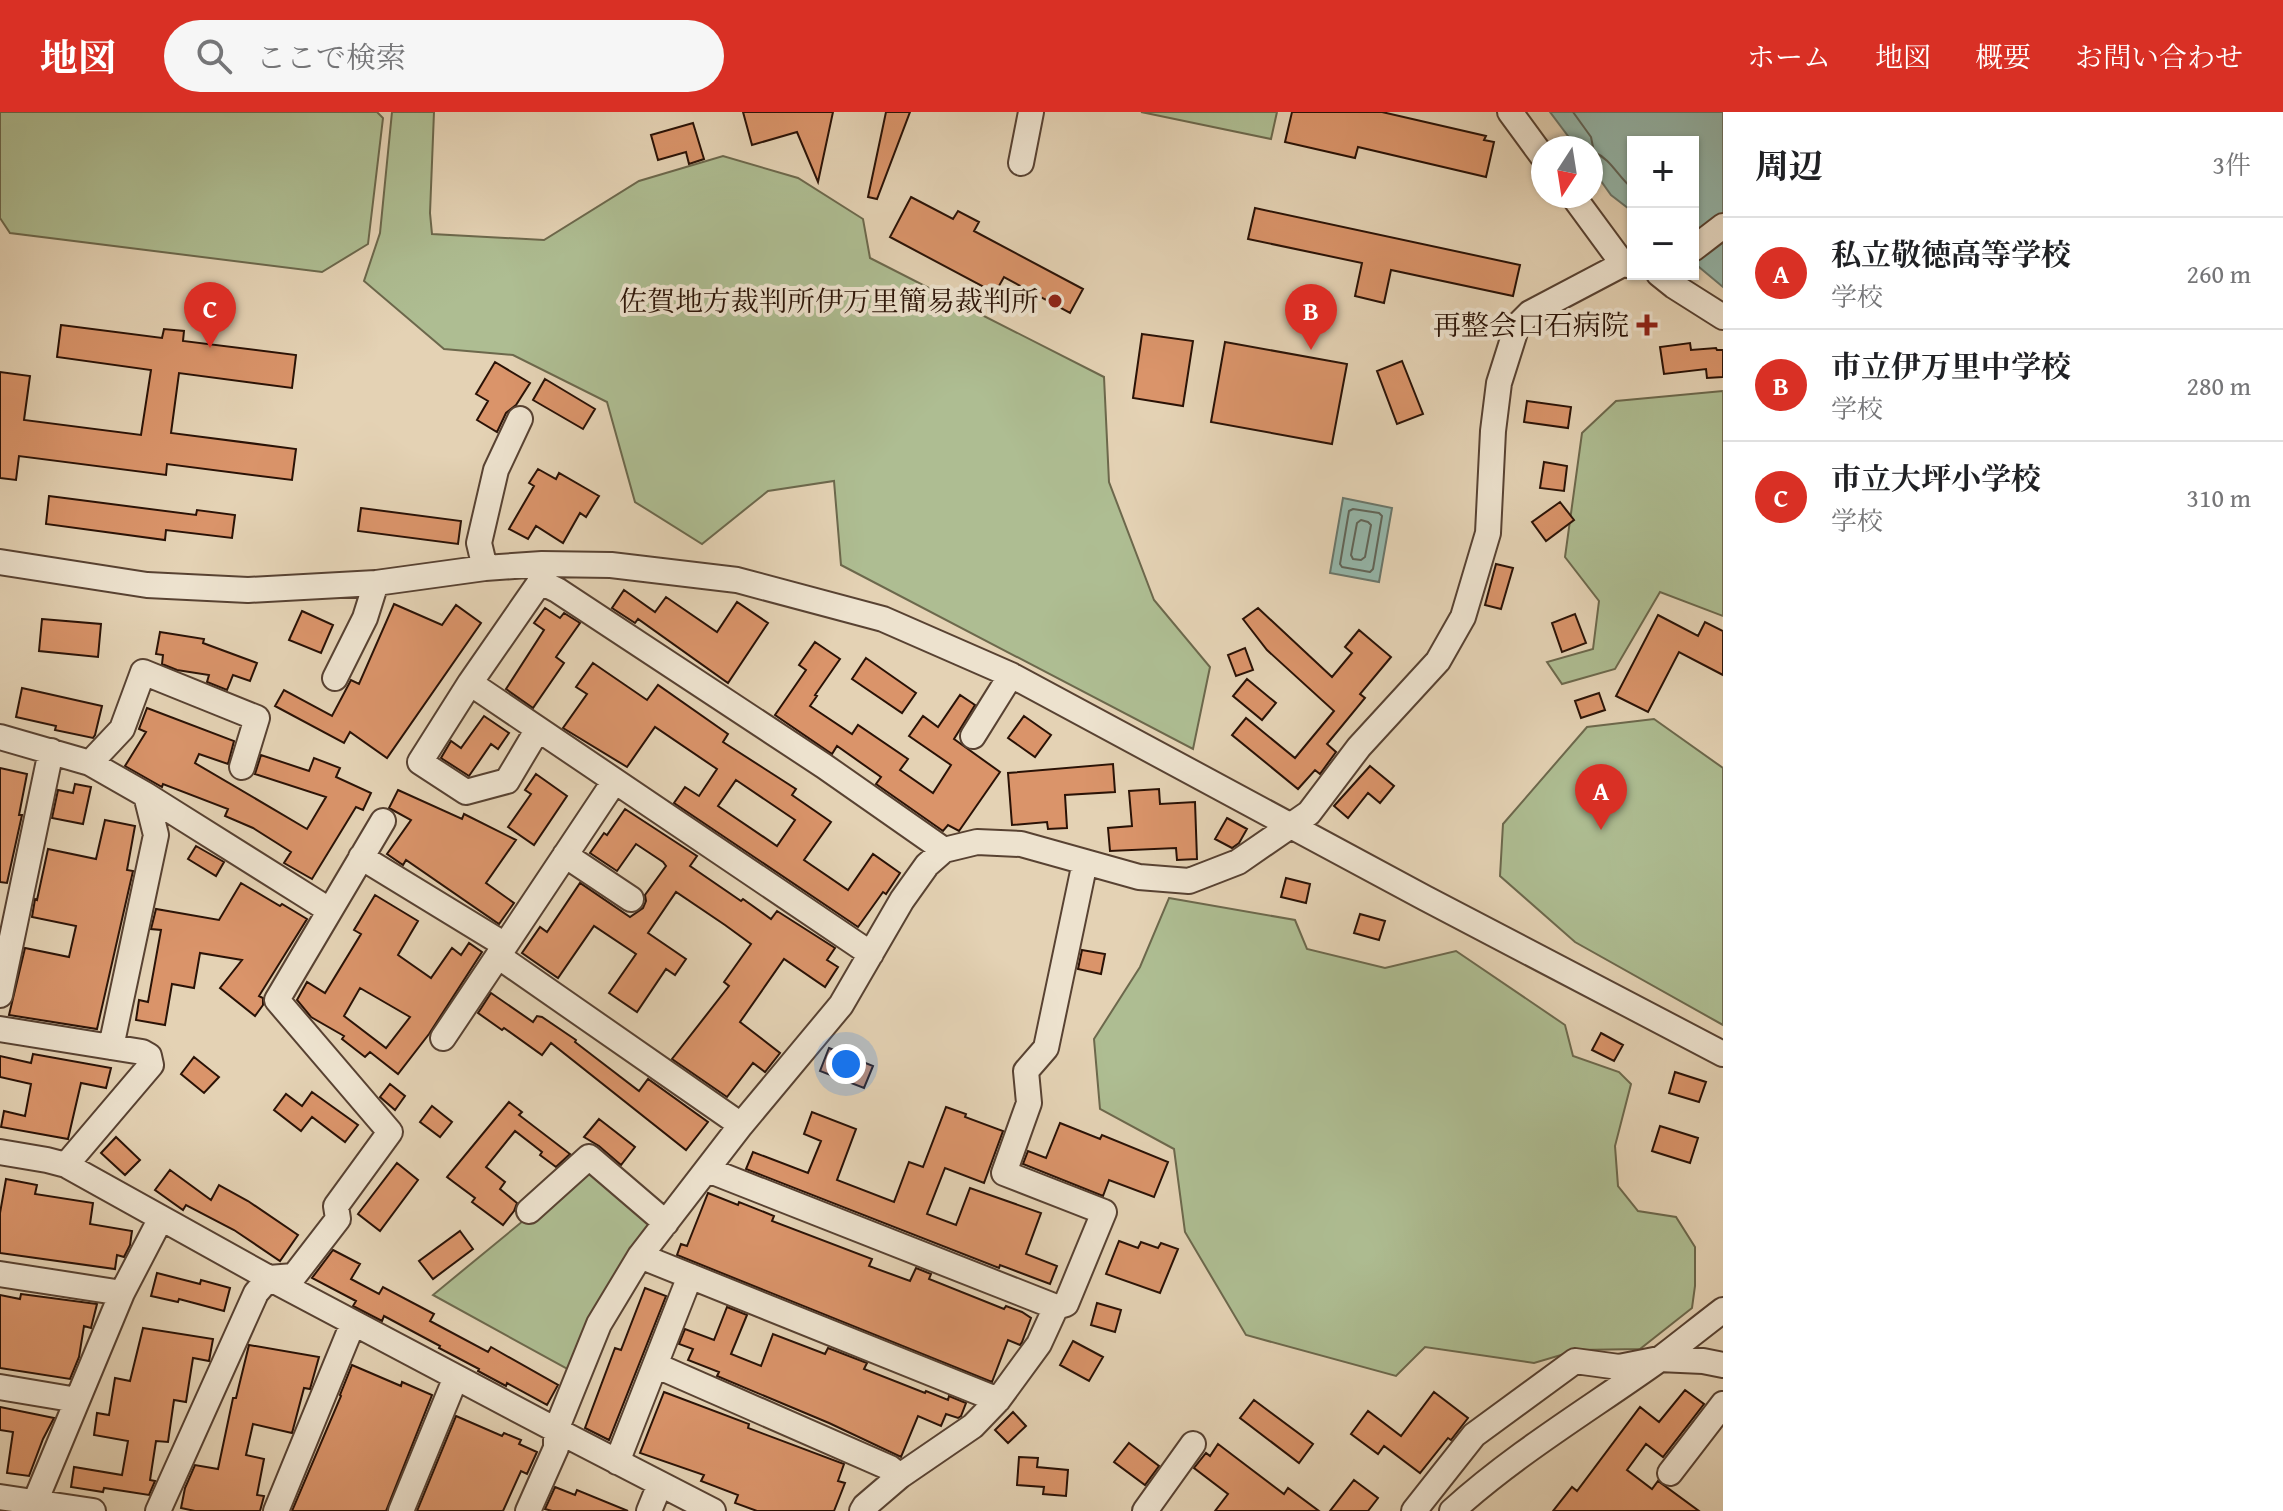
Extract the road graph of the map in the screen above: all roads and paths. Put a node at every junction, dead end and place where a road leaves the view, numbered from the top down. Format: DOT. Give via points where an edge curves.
graph roads {
  1 [pos="1031,112"];
  2 [pos="1510,112"];
  3 [pos="1531,141"];
  4 [pos="1021,163"];
  5 [pos="1583,208"];
  6 [pos="1723,226"];
  7 [pos="1699,244"];
  8 [pos="1627,264"];
  9 [pos="1627,265"];
  10 [pos="1666,280"];
  11 [pos="1723,317"];
  12 [pos="520,419"];
  13 [pos="0,562"];
  14 [pos="485,568"];
  15 [pos="541,573"];
  16 [pos="376,583"];
  17 [pos="1011,675"];
  18 [pos="335,678"];
  19 [pos="470,683"];
  20 [pos="538,729"];
  21 [pos="973,736"];
  22 [pos="0,737"];
  23 [pos="51,751"];
  24 [pos="90,763"];
  25 [pos="242,767"];
  26 [pos="614,782"];
  27 [pos="146,795"];
  28 [pos="383,821"];
  29 [pos="1293,825"];
  30 [pos="944,850"];
  31 [pos="565,855"];
  32 [pos="361,857"];
  33 [pos="1085,862"];
  34 [pos="631,899"];
  35 [pos="329,910"];
  36 [pos="501,951"];
  37 [pos="871,954"];
  38 [pos="0,995"];
  39 [pos="0,1029"];
  40 [pos="443,1038"];
  41 [pos="111,1047"];
  42 [pos="1723,1054"];
  43 [pos="741,1125"];
  44 [pos="0,1152"];
  45 [pos="66,1165"];
  46 [pos="708,1170"];
  47 [pos="529,1211"];
  48 [pos="161,1218"];
  49 [pos="666,1223"];
  50 [pos="640,1256"];
  51 [pos="0,1274"];
  52 [pos="690,1276"];
  53 [pos="269,1278"];
  54 [pos="122,1293"];
  55 [pos="1056,1307"];
  56 [pos="1723,1310"];
  57 [pos="353,1323"];
  58 [pos="1659,1359"];
  59 [pos="655,1365"];
  60 [pos="1723,1365"];
  61 [pos="456,1377"];
  62 [pos="0,1387"];
  63 [pos="77,1400"];
  64 [pos="998,1400"];
  65 [pos="1720,1416"];
  66 [pos="556,1430"];
  67 [pos="1193,1444"];
  68 [pos="617,1462"];
  69 [pos="1670,1473"];
  70 [pos="900,1476"];
  71 [pos="660,1484"];
  72 [pos="0,1497"];
  73 [pos="35,1502"];
  74 [pos="93,1511"];
  75 [pos="158,1511"];
  76 [pos="276,1511"];
  77 [pos="401,1511"];
  78 [pos="528,1511"];
  79 [pos="649,1511"];
  80 [pos="713,1511"];
  81 [pos="862,1511"];
  82 [pos="1145,1511"];
  83 [pos="1414,1511"];
  84 [pos="1452,1511"];
  1 -- 4 [label="street"];
  2 -- 3 [label="street"];
  5 -- 8 [label="street"];
  6 -- 7 [label="street"];
  9 -- 29 [label="street" via="1530,313 1517,326 1499,383 1488,533 1463,617 1438,661 1359,747 1309,813"];
  10 -- 11 [label="street"];
  12 -- 14 [label="street" via="496,470 479,543"];
  13 -- 16 [label="street" via="147,585 248,590"];
  14 -- 15 [label="street"];
  14 -- 16 [label="street"];
  15 -- 17 [label="street" via="611,565 737,580 883,619"];
  15 -- 19 [label="street"];
  15 -- 30 [label="street" via="557,590"];
  16 -- 18 [label="street"];
  17 -- 21 [label="street"];
  17 -- 29 [label="street"];
  19 -- 20 [label="street"];
  19 -- 20 [label="street" via="420,762 466,792 507,781"];
  20 -- 26 [label="street"];
  22 -- 23 [label="street"];
  23 -- 24 [label="street"];
  23 -- 38 [label="street"];
  24 -- 25 [label="street" via="122,729 143,672 257,718"];
  24 -- 27 [label="street"];
  26 -- 31 [label="street"];
  26 -- 37 [label="street"];
  27 -- 35 [label="street"];
  27 -- 41 [label="street" via="156,835"];
  28 -- 32 [label="street"];
  29 -- 33 [label="street" via="1238,862 1189,881 1139,877"];
  29 -- 42 [label="street"];
  30 -- 33 [label="street" via="977,842 1021,844"];
  30 -- 37 [label="street" via="902,900"];
  31 -- 34 [label="street"];
  31 -- 36 [label="street"];
  32 -- 35 [label="street"];
  32 -- 36 [label="street"];
  33 -- 55 [label="street" via="1046,1048 1026,1071 1029,1103 1004,1173 1104,1212 1066,1304"];
  35 -- 53 [label="street" via="277,1000 390,1132 336,1206 338,1219 294,1276"];
  36 -- 40 [label="street"];
  36 -- 43 [label="street"];
  37 -- 43 [label="street" via="841,1005"];
  39 -- 41 [label="street"];
  41 -- 45 [label="street" via="142,1052 151,1065"];
  43 -- 46 [label="street"];
  44 -- 45 [label="street"];
  45 -- 48 [label="street"];
  46 -- 49 [label="street"];
  46 -- 55 [label="street"];
  47 -- 49 [label="street" via="589,1157"];
  48 -- 53 [label="street"];
  48 -- 54 [label="street"];
  49 -- 50 [label="street"];
  50 -- 52 [label="street"];
  50 -- 66 [label="street" via="599,1324"];
  51 -- 54 [label="street"];
  52 -- 59 [label="street"];
  52 -- 64 [label="street"];
  53 -- 57 [label="street"];
  53 -- 75 [label="street" via="256,1293"];
  54 -- 63 [label="street"];
  55 -- 64 [label="street" via="1039,1344"];
  56 -- 58 [label="street"];
  57 -- 61 [label="street"];
  57 -- 76 [label="street"];
  58 -- 60 [label="street"];
  58 -- 83 [label="street" via="1619,1367 1575,1361 1474,1435"];
  58 -- 84 [label="street" via="1558,1427"];
  59 -- 68 [label="street"];
  59 -- 70 [label="street"];
  61 -- 66 [label="street"];
  61 -- 77 [label="street"];
  62 -- 63 [label="street"];
  63 -- 73 [label="street"];
  64 -- 70 [label="street" via="973,1426"];
  65 -- 69 [label="street"];
  66 -- 68 [label="street"];
  66 -- 78 [label="street" via="556,1448"];
  67 -- 82 [label="street"];
  68 -- 71 [label="street"];
  70 -- 81 [label="street"];
  71 -- 79 [label="street"];
  71 -- 80 [label="street"];
  72 -- 73 [label="street"];
  73 -- 74 [label="street"];
}
